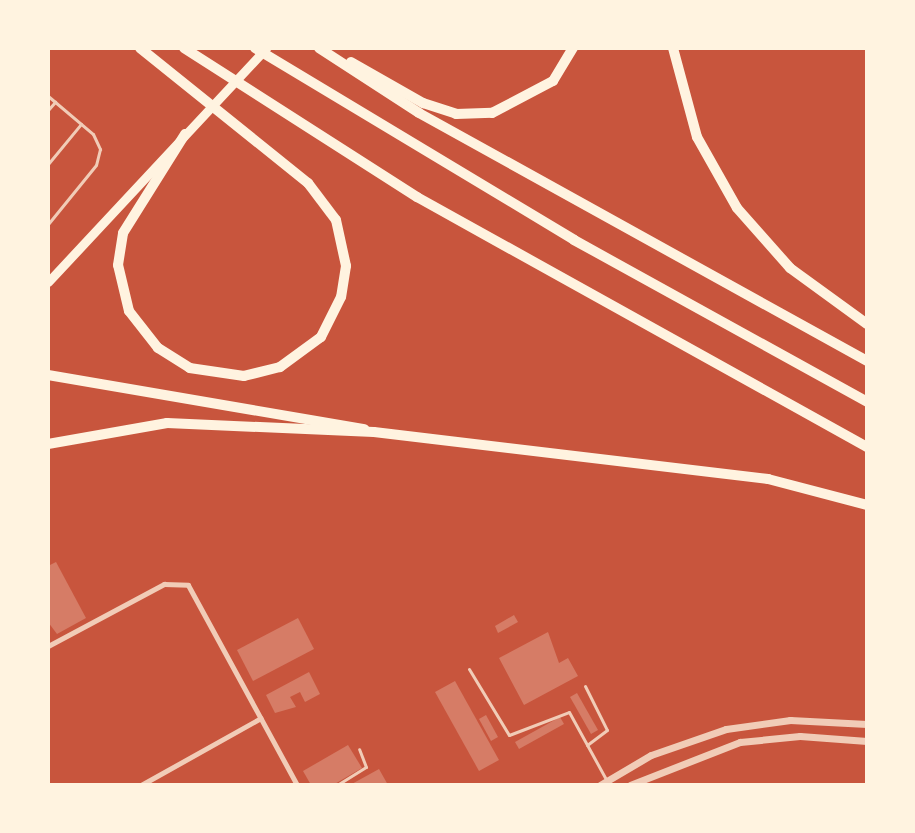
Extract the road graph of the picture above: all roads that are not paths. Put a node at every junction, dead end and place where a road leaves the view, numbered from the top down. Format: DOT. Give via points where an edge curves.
graph roads {
  1 [pos="140,48"];
  2 [pos="184,48"];
  3 [pos="255,48"];
  4 [pos="266,48"];
  5 [pos="319,48"];
  6 [pos="573,48"];
  7 [pos="673,48"];
  8 [pos="330,56"];
  9 [pos="48,96"];
  10 [pos="55,102"];
  11 [pos="48,110"];
  12 [pos="81,123"];
  13 [pos="185,134"];
  14 [pos="48,164"];
  15 [pos="48,224"];
  16 [pos="48,282"];
  17 [pos="867,324"];
  18 [pos="867,361"];
  19 [pos="48,375"];
  20 [pos="867,402"];
  21 [pos="374,432"];
  22 [pos="48,444"];
  23 [pos="867,447"];
  24 [pos="867,505"];
  25 [pos="48,646"];
  26 [pos="469,669"];
  27 [pos="585,686"];
  28 [pos="261,718"];
  29 [pos="867,724"];
  30 [pos="867,741"];
  31 [pos="587,745"];
  32 [pos="359,749"];
  33 [pos="604,783"];
  34 [pos="141,785"];
  35 [pos="297,785"];
  36 [pos="337,785"];
  37 [pos="630,785"];
  1 -- 13 [label="highway" via="250,133 328,206 346,266 336,312 311,347 280,367 235,376 190,368 158,348 137,325 120,281 128,218"];
  2 -- 23 [label="highway" via="483,235"];
  3 -- 20 [label="highway"];
  4 -- 13 [label="main road"];
  5 -- 8 [label="highway"];
  6 -- 8 [label="highway" via="553,81 524,102 456,114"];
  7 -- 17 [label="highway" via="697,137 737,208 790,268"];
  8 -- 18 [label="highway" via="636,237"];
  9 -- 10 [label="lane"];
  10 -- 11 [label="lane"];
  10 -- 12 [label="lane"];
  12 -- 14 [label="lane"];
  12 -- 15 [label="lane" via="99,144 99,160"];
  13 -- 16 [label="main road"];
  19 -- 21 [label="highway" via="334,418"];
  21 -- 22 [label="highway" via="167,423"];
  21 -- 24 [label="highway" via="768,479"];
  25 -- 28 [label="street" via="181,581 198,598"];
  26 -- 31 [label="lane" via="505,733 514,736 566,710"];
  27 -- 31 [label="lane" via="607,730"];
  28 -- 34 [label="street"];
  28 -- 35 [label="street"];
  29 -- 33 [label="street" via="790,720 726,729 651,755"];
  30 -- 37 [label="street" via="800,736 740,742"];
  31 -- 33 [label="lane"];
  32 -- 36 [label="lane" via="366,767"];
}
